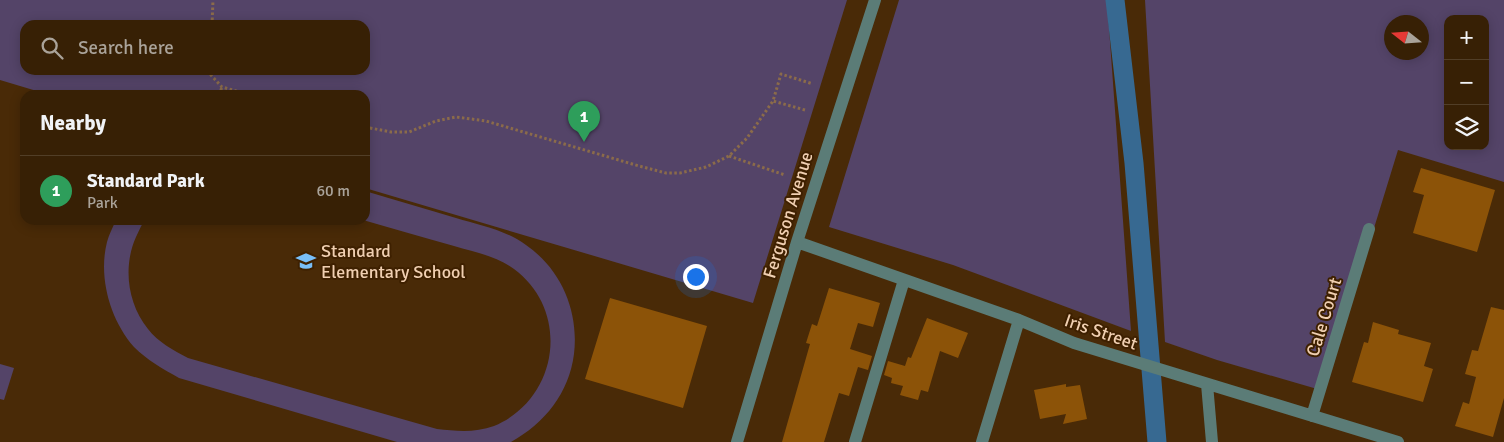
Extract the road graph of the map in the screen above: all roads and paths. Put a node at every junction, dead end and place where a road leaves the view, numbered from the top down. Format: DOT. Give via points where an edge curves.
graph roads {
  1 [pos="213,0"];
  2 [pos="875,0"];
  3 [pos="212,20"];
  4 [pos="211,75"];
  5 [pos="813,84"];
  6 [pos="222,87"];
  7 [pos="221,90"];
  8 [pos="233,90"];
  9 [pos="773,101"];
  10 [pos="805,110"];
  11 [pos="370,128"];
  12 [pos="729,156"];
  13 [pos="785,175"];
  14 [pos="1369,229"];
  15 [pos="797,242"];
  16 [pos="904,280"];
  17 [pos="1019,320"];
  18 [pos="1207,384"];
  19 [pos="1312,416"];
  20 [pos="737,442"];
  21 [pos="855,442"];
  22 [pos="982,442"];
  23 [pos="1212,442"];
  24 [pos="1398,442"];
  1 -- 3 [label="path"];
  2 -- 15 [label="street, Ferguson Avenue"];
  4 -- 6 [label="path"];
  5 -- 9 [label="path" via="781,74"];
  6 -- 7 [label="path"];
  6 -- 8 [label="path"];
  9 -- 10 [label="path"];
  9 -- 12 [label="path" via="747,138"];
  11 -- 12 [label="path" via="409,132 456,117 486,120 666,173 706,167"];
  12 -- 13 [label="path"];
  14 -- 19 [label="street, Cale Court"];
  15 -- 16 [label="street, Iris Street"];
  15 -- 20 [label="street, Ferguson Avenue"];
  16 -- 17 [label="street, Iris Street"];
  16 -- 21 [label="street"];
  17 -- 18 [label="street, Iris Street" via="1074,343"];
  17 -- 22 [label="street"];
  18 -- 19 [label="street, Iris Street"];
  18 -- 23 [label="street"];
  19 -- 24 [label="street, Iris Street"];
}
